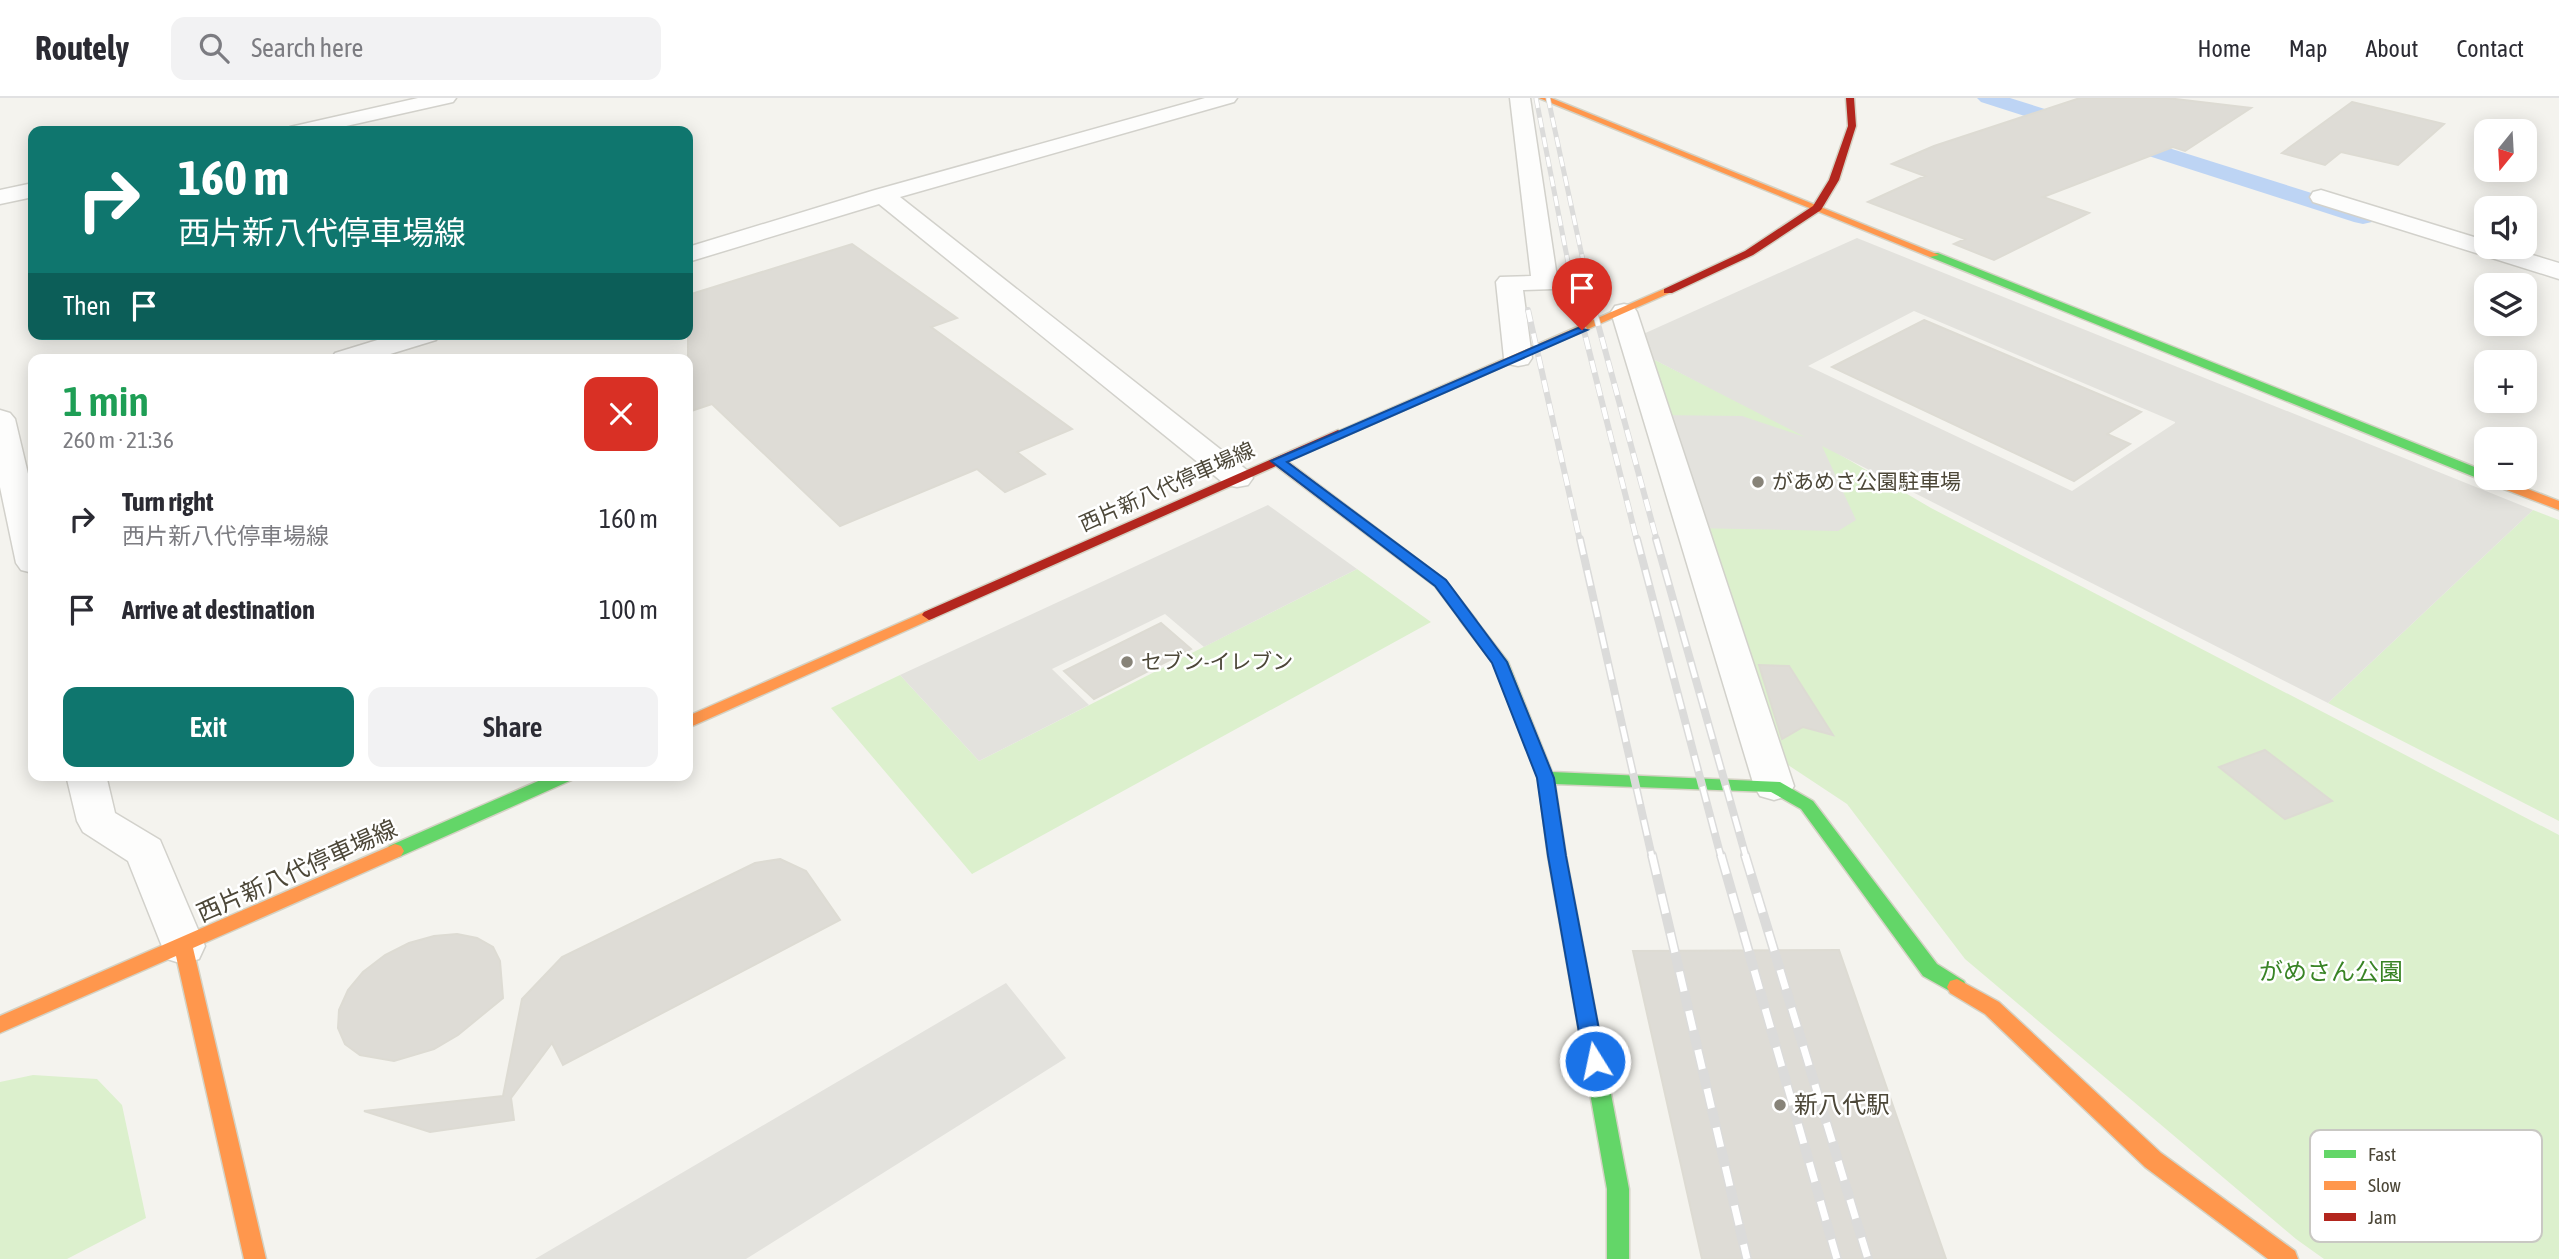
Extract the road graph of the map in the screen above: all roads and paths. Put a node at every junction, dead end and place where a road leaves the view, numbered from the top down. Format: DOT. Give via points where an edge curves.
graph roads {
  1 [pos="446,98"];
  2 [pos="1227,98"];
  3 [pos="1520,98"];
  4 [pos="1543,98"];
  5 [pos="1850,98"];
  6 [pos="320,126"];
  7 [pos="28,191"];
  8 [pos="884,195"];
  9 [pos="2321,197"];
  10 [pos="0,198"];
  11 [pos="1817,208"];
  12 [pos="693,253"];
  13 [pos="2559,271"];
  14 [pos="1624,312"];
  15 [pos="407,340"];
  16 [pos="361,354"];
  17 [pos="1518,358"];
  18 [pos="0,419"];
  19 [pos="14,458"];
  20 [pos="1278,461"];
  21 [pos="2474,472"];
  22 [pos="1237,478"];
  23 [pos="2519,490"];
  24 [pos="2559,506"];
  25 [pos="28,535"];
  26 [pos="693,720"];
  27 [pos="1546,778"];
  28 [pos="87,781"];
  29 [pos="554,781"];
  30 [pos="1774,786"];
  31 [pos="183,946"];
  32 [pos="0,1025"];
  33 [pos="255,1259"];
  34 [pos="1618,1259"];
  35 [pos="2287,1259"];
  1 -- 6 [label="street"];
  2 -- 8 [label="street"];
  3 -- 17 [label="street" via="1545,284 1509,282"];
  4 -- 11 [label="street"];
  5 -- 11 [label="street, 西片新八代停車場線" via="1852,126 1834,180"];
  7 -- 10 [label="street"];
  8 -- 12 [label="street"];
  8 -- 22 [label="street"];
  9 -- 13 [label="street"];
  11 -- 14 [label="street, 西片新八代停車場線" via="1749,253"];
  11 -- 21 [label="street"];
  14 -- 17 [label="street, 西片新八代停車場線"];
  14 -- 30 [label="street"];
  15 -- 16 [label="street"];
  17 -- 20 [label="street, 西片新八代停車場線"];
  18 -- 19 [label="street"];
  19 -- 25 [label="street"];
  20 -- 22 [label="street, 西片新八代停車場線"];
  20 -- 27 [label="street" via="1440,583 1500,662"];
  22 -- 26 [label="street, 西片新八代停車場線"];
  23 -- 24 [label="street"];
  27 -- 30 [label="street"];
  27 -- 34 [label="street" via="1619,1189"];
  28 -- 31 [label="street" via="97,821 145,851"];
  29 -- 31 [label="street, 西片新八代停車場線"];
  30 -- 35 [label="street" via="1807,804 1930,970 1992,1008 2153,1160"];
  31 -- 32 [label="street"];
  31 -- 33 [label="street, 西片新八代停車場線"];
}
